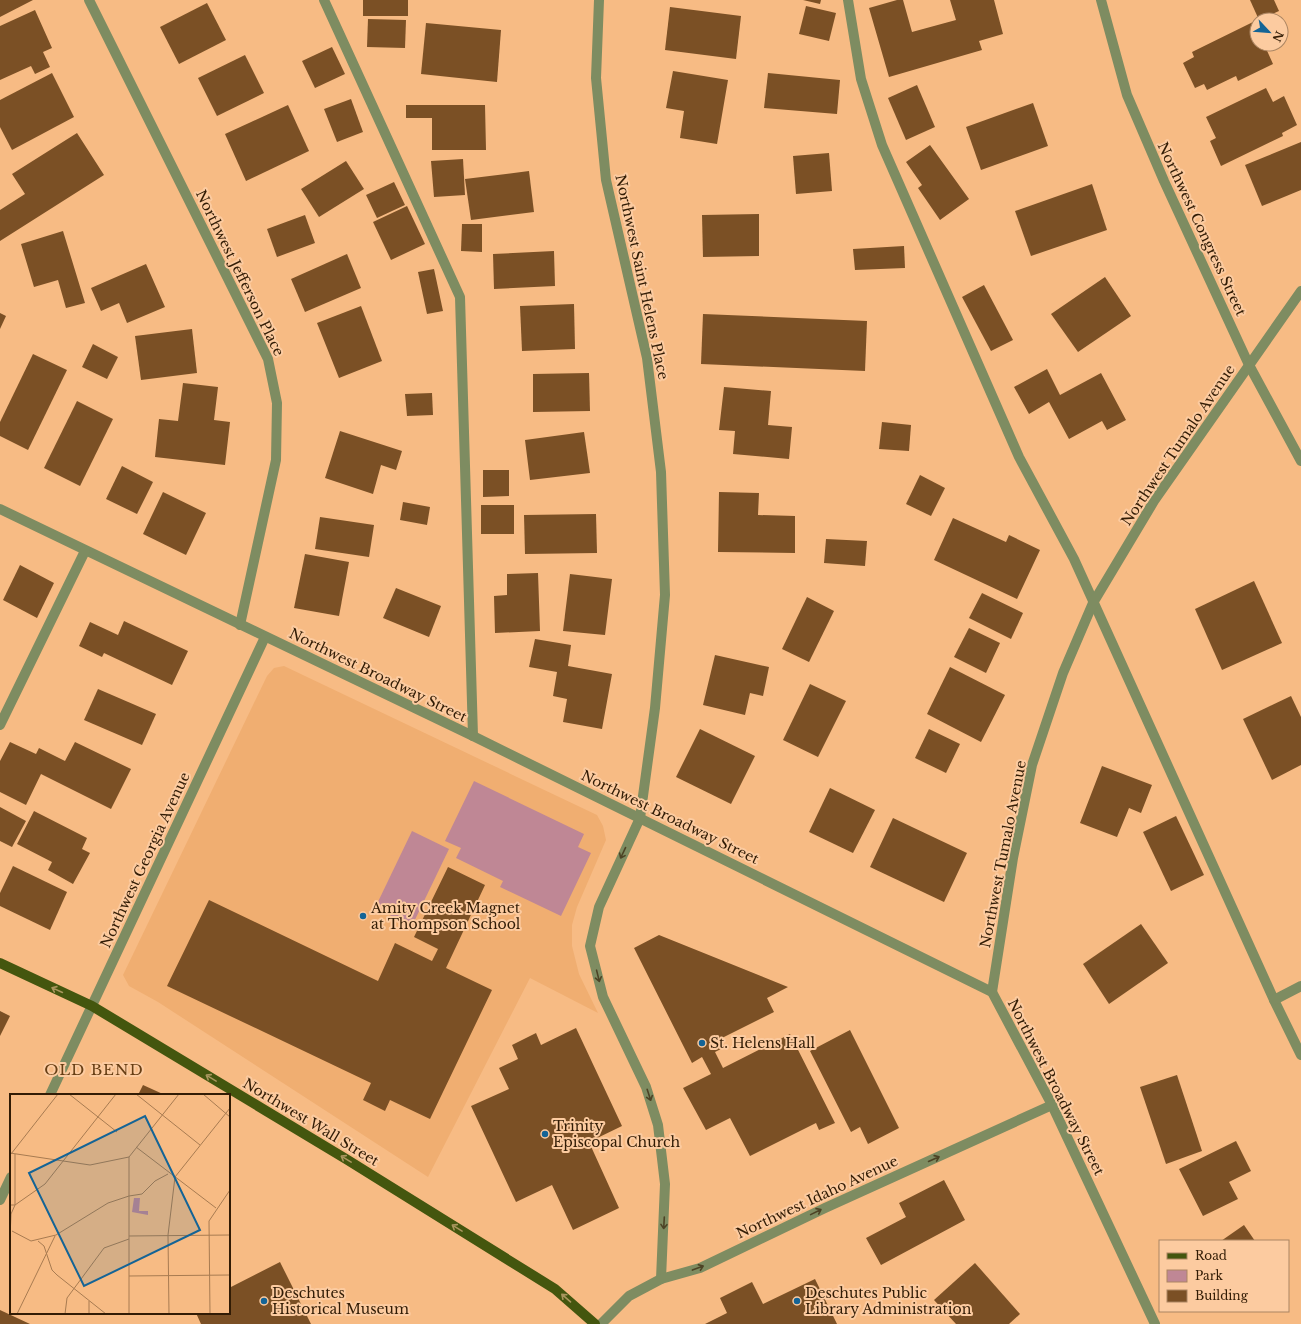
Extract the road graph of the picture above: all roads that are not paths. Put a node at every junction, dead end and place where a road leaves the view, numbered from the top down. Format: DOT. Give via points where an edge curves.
graph roads {
  1 [pos="90,0"];
  2 [pos="324,0"];
  3 [pos="599,0"];
  4 [pos="848,0"];
  5 [pos="1101,0"];
  6 [pos="1301,291"];
  7 [pos="1249,365"];
  8 [pos="1301,461"];
  9 [pos="0,510"];
  10 [pos="84,551"];
  11 [pos="1093,603"];
  12 [pos="240,625"];
  13 [pos="265,637"];
  14 [pos="0,725"];
  15 [pos="473,736"];
  16 [pos="640,818"];
  17 [pos="0,963"];
  18 [pos="1301,986"];
  19 [pos="992,992"];
  20 [pos="1274,1000"];
  21 [pos="92,1006"];
  22 [pos="1301,1055"];
  23 [pos="50,1094"];
  24 [pos="1052,1105"];
  25 [pos="10,1179"];
  26 [pos="0,1200"];
  27 [pos="661,1279"];
  28 [pos="595,1324"];
  29 [pos="601,1324"];
  30 [pos="1155,1324"];
  1 -- 12 [label="street, Northwest Jefferson Place" via="268,359 277,403 276,460"];
  2 -- 15 [label="street" via="460,297"];
  3 -- 16 [label="street, Northwest Saint Helens Place" via="596,78 606,180 647,358 661,472 666,595 655,708"];
  4 -- 11 [label="street" via="861,79 882,145 1019,457 1074,559"];
  5 -- 7 [label="street, Northwest Congress Street" via="1127,95"];
  6 -- 7 [label="street, Northwest Tumalo Avenue"];
  7 -- 8 [label="street, Northwest Congress Street"];
  7 -- 11 [label="street, Northwest Tumalo Avenue" via="1154,501"];
  9 -- 10 [label="street, Northwest Broadway Street"];
  10 -- 12 [label="street, Northwest Broadway Street"];
  10 -- 14 [label="street"];
  11 -- 19 [label="street, Northwest Tumalo Avenue" via="1063,673 1032,765 1013,858"];
  11 -- 20 [label="street"];
  12 -- 13 [label="street, Northwest Broadway Street"];
  13 -- 15 [label="street, Northwest Broadway Street"];
  13 -- 21 [label="street, Northwest Georgia Avenue"];
  15 -- 16 [label="street, Northwest Broadway Street"];
  16 -- 19 [label="street, Northwest Broadway Street"];
  16 -- 27 [label="street, Northwest Saint Helens Place, one-way" via="598,907 590,946 603,997 646,1087 658,1125 665,1184"];
  21 -- 17 [label="main road, Northwest Wall Street, one-way"];
  18 -- 20 [label="street"];
  19 -- 24 [label="street, Northwest Broadway Street"];
  20 -- 22 [label="street"];
  21 -- 23 [label="street, Northwest Georgia Avenue"];
  28 -- 21 [label="main road, Northwest Wall Street, one-way" via="555,1289"];
  27 -- 24 [label="street, Northwest Idaho Avenue, one-way" via="700,1268"];
  24 -- 30 [label="street, Northwest Broadway Street"];
  25 -- 26 [label="street"];
  27 -- 29 [label="street, Northwest Idaho Avenue" via="629,1296"];
}
